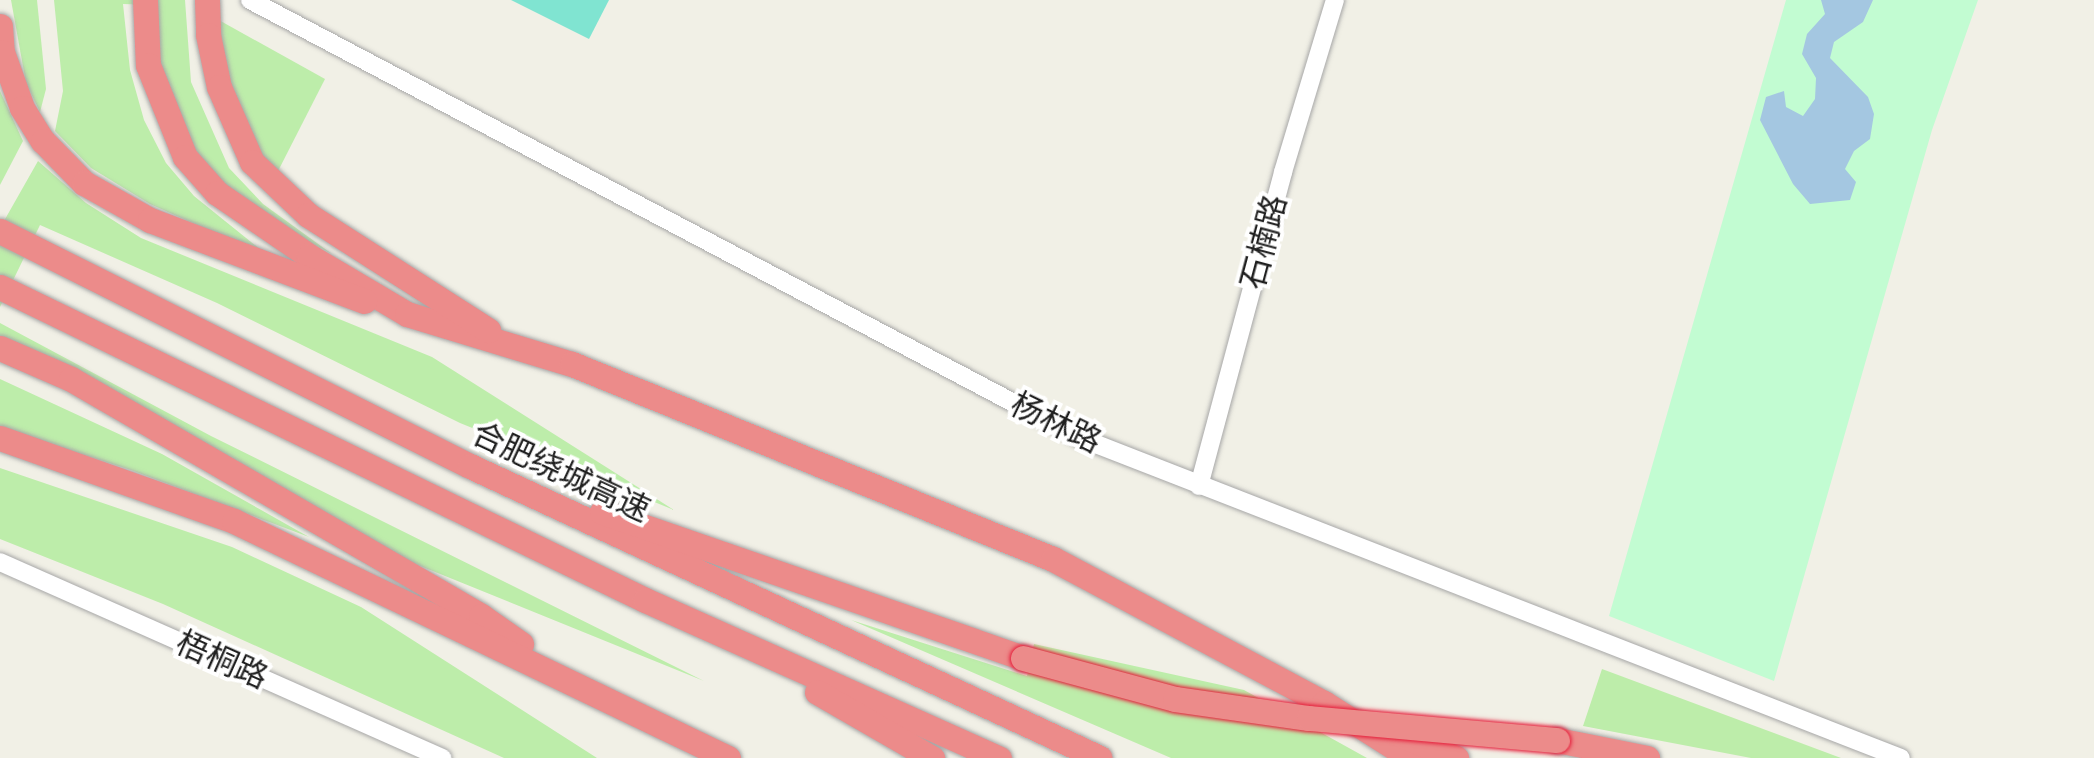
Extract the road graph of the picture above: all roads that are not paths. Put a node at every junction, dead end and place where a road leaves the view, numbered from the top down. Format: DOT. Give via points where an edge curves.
graph roads {
  1 [pos="207,0"];
  2 [pos="250,0"];
  3 [pos="1335,0"];
  4 [pos="145,7"];
  5 [pos="0,26"];
  6 [pos="0,231"];
  7 [pos="7,291"];
  8 [pos="407,314"];
  9 [pos="0,348"];
  10 [pos="518,349"];
  11 [pos="0,438"];
  12 [pos="470,466"];
  13 [pos="1200,486"];
  14 [pos="0,562"];
  15 [pos="686,617"];
  16 [pos="574,682"];
  17 [pos="1324,703"];
  18 [pos="443,758"];
  19 [pos="728,758"];
  20 [pos="932,758"];
  21 [pos="999,758"];
  22 [pos="1100,758"];
  23 [pos="1411,758"];
  24 [pos="1456,758"];
  25 [pos="1646,758"];
  26 [pos="1901,758"];
  1 -- 10 [label="highway" via="219,87 252,162 308,215"];
  2 -- 13 [label="street, 杨林路" via="1078,437"];
  3 -- 13 [label="street, 石楠路"];
  4 -- 8 [label="highway" via="148,65 184,157 217,193"];
  5 -- 8 [label="highway" via="22,108 84,184 150,220"];
  6 -- 12 [label="highway, 合肥绕城高速"];
  7 -- 15 [label="highway"];
  8 -- 10 [label="highway"];
  9 -- 16 [label="highway" via="71,379 340,533 482,616"];
  10 -- 17 [label="highway" via="572,364 1053,559"];
  11 -- 16 [label="highway" via="234,521"];
  12 -- 22 [label="highway, 合肥绕城高速"];
  12 -- 25 [label="highway, bridge" via="1023,658 1175,699 1557,740"];
  13 -- 26 [label="street, 杨林路"];
  14 -- 18 [label="street, 梧桐路"];
  15 -- 20 [label="highway"];
  15 -- 21 [label="highway"];
  16 -- 19 [label="highway"];
  17 -- 23 [label="highway"];
  17 -- 24 [label="highway"];
}
